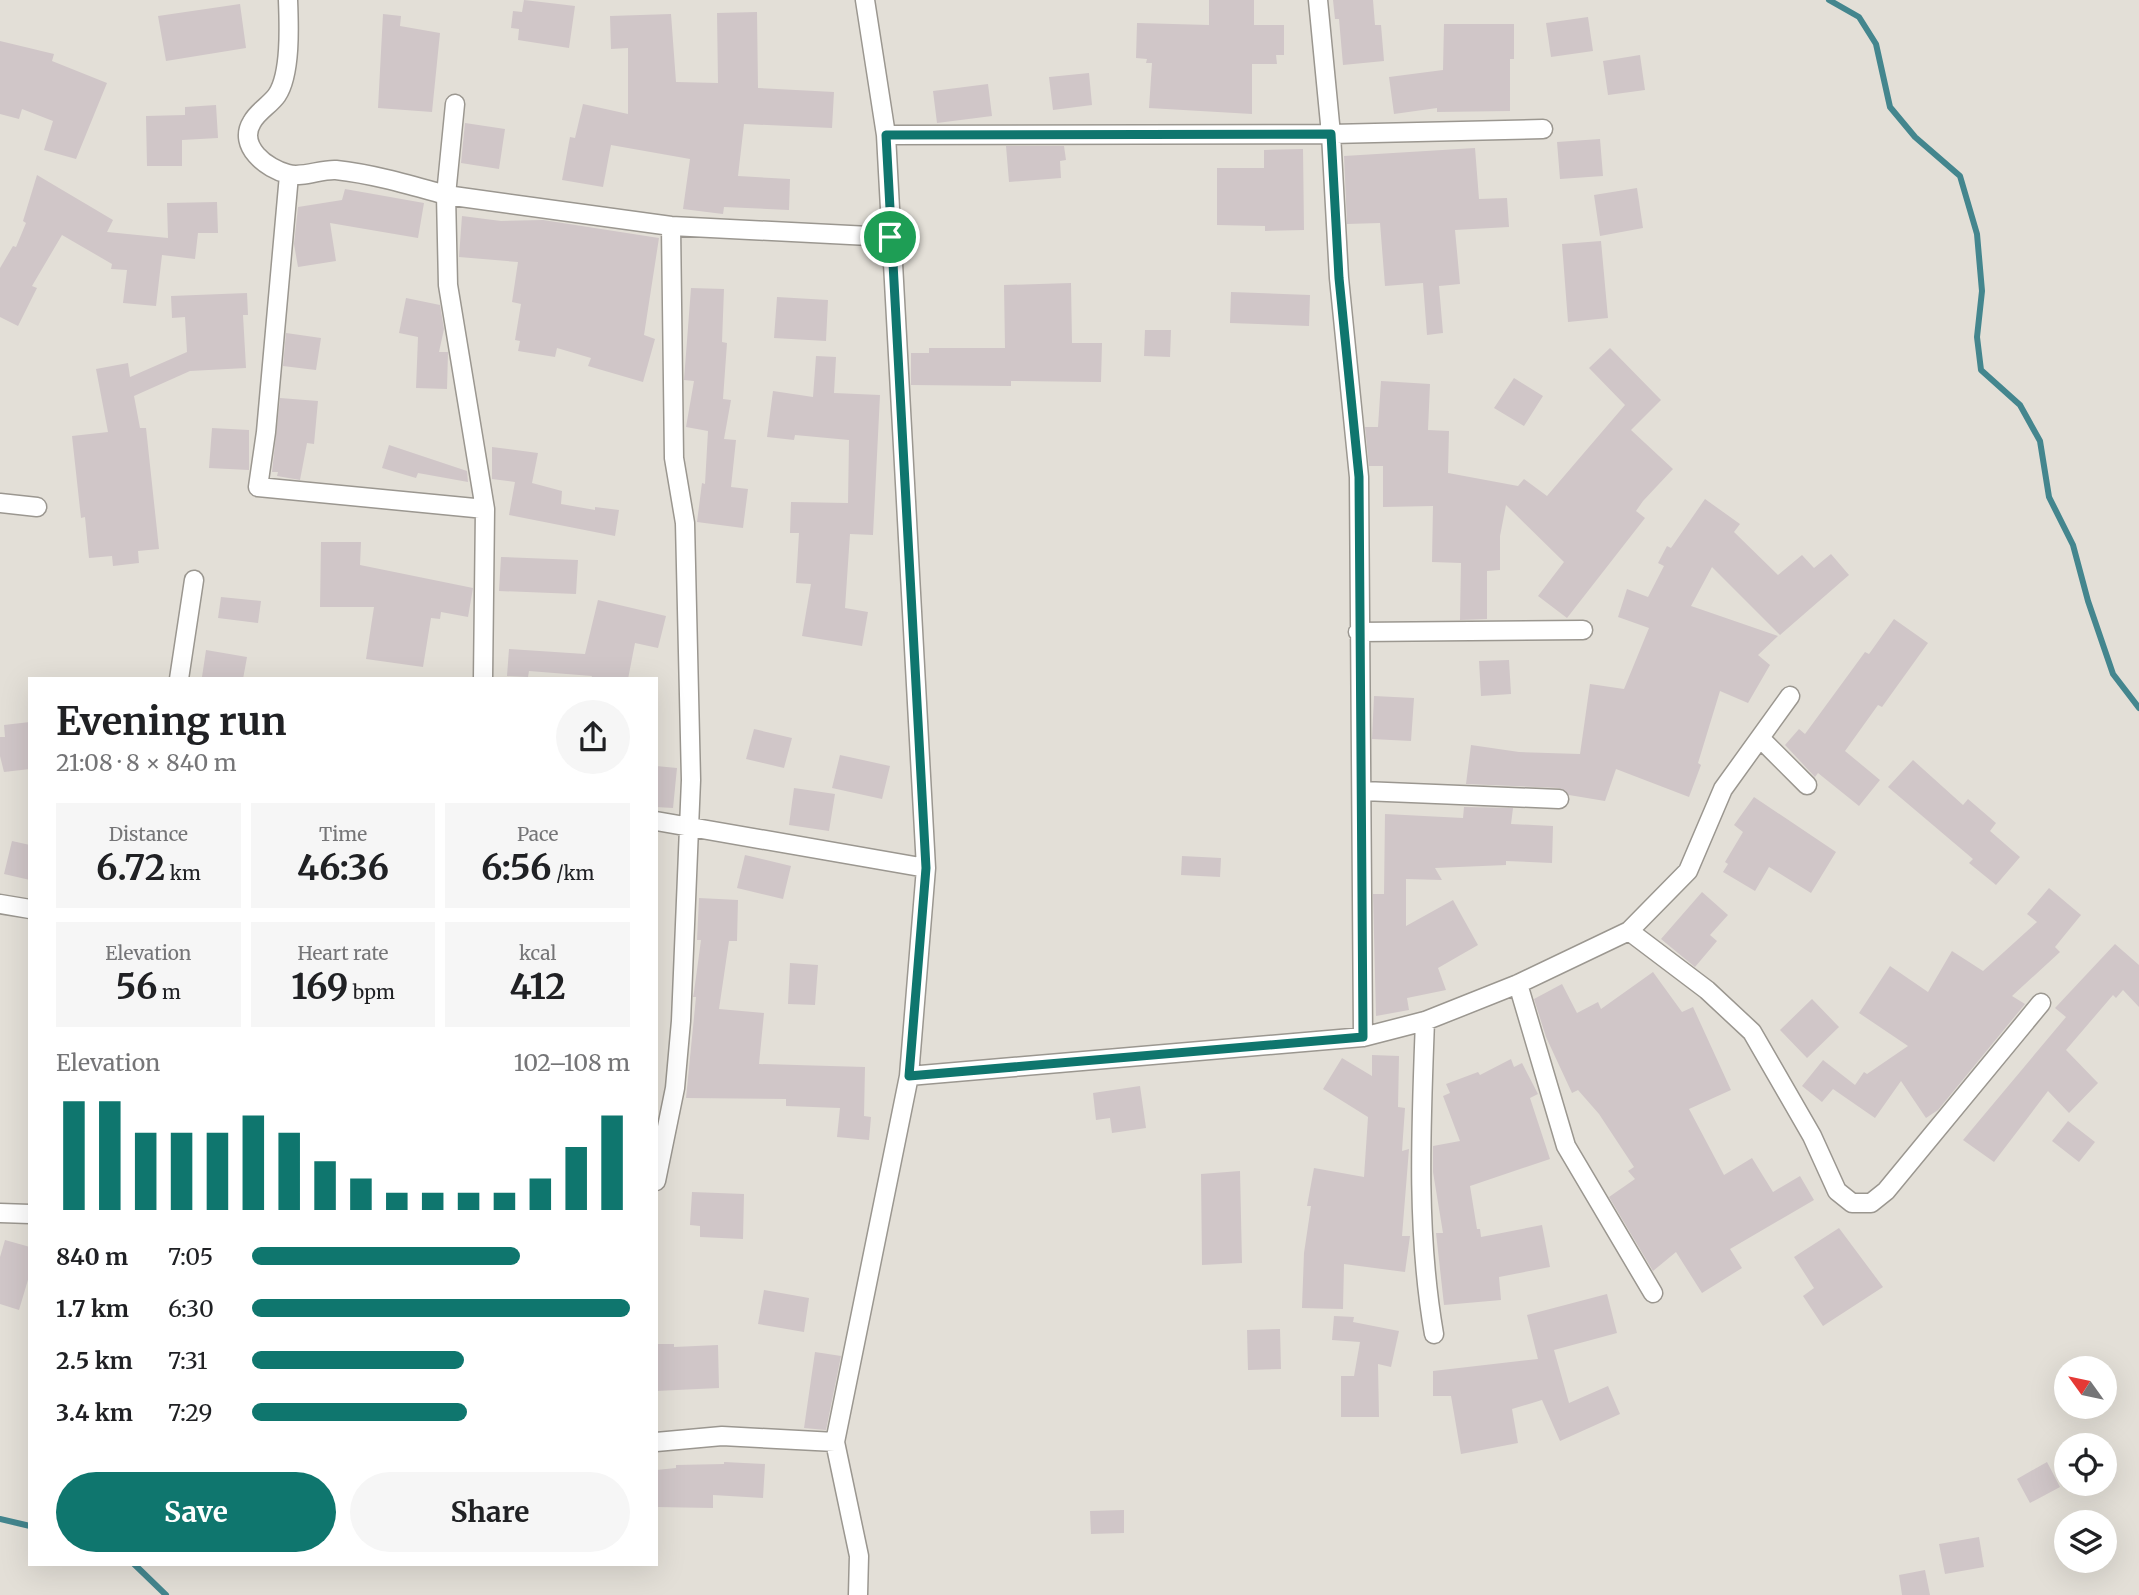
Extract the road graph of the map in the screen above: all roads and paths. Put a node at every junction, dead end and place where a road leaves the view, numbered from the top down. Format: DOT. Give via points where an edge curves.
graph roads {
  1 [pos="288,0"];
  2 [pos="865,0"];
  3 [pos="1318,0"];
  4 [pos="455,104"];
  5 [pos="1543,129"];
  6 [pos="1331,134"];
  7 [pos="886,135"];
  8 [pos="289,175"];
  9 [pos="446,195"];
  10 [pos="671,226"];
  11 [pos="890,237"];
  12 [pos="0,503"];
  13 [pos="37,507"];
  14 [pos="485,509"];
  15 [pos="194,580"];
  16 [pos="1583,631"];
  17 [pos="1358,632"];
  18 [pos="179,677"];
  19 [pos="483,677"];
  20 [pos="1790,696"];
  21 [pos="1760,738"];
  22 [pos="1807,785"];
  23 [pos="1363,792"];
  24 [pos="1559,799"];
  25 [pos="658,821"];
  26 [pos="687,825"];
  27 [pos="926,868"];
  28 [pos="0,904"];
  29 [pos="28,909"];
  30 [pos="1629,931"];
  31 [pos="1518,984"];
  32 [pos="2041,1003"];
  33 [pos="1424,1021"];
  34 [pos="1363,1037"];
  35 [pos="909,1076"];
  36 [pos="658,1171"];
  37 [pos="0,1213"];
  38 [pos="28,1214"];
  39 [pos="1653,1293"];
  40 [pos="1434,1334"];
  41 [pos="658,1442"];
  42 [pos="835,1442"];
  43 [pos="858,1595"];
  1 -- 8 [label="street" via="284,80 277,95 250,124 248,140 255,156"];
  2 -- 7 [label="street"];
  3 -- 6 [label="street"];
  4 -- 9 [label="street"];
  5 -- 6 [label="street"];
  6 -- 7 [label="street"];
  6 -- 17 [label="street" via="1339,278 1359,477"];
  7 -- 11 [label="street"];
  8 -- 9 [label="street" via="334,170"];
  8 -- 14 [label="street" via="258,487"];
  9 -- 10 [label="street"];
  9 -- 14 [label="street" via="448,285"];
  10 -- 11 [label="street"];
  10 -- 26 [label="street" via="674,458 685,523 691,780"];
  11 -- 27 [label="street"];
  12 -- 13 [label="street"];
  14 -- 19 [label="street"];
  15 -- 18 [label="street"];
  16 -- 17 [label="street"];
  17 -- 23 [label="street"];
  20 -- 21 [label="street"];
  21 -- 22 [label="street"];
  21 -- 30 [label="street" via="1723,789 1688,871"];
  23 -- 24 [label="street"];
  23 -- 34 [label="street"];
  25 -- 26 [label="street"];
  26 -- 27 [label="street"];
  26 -- 36 [label="street" via="681,1021 675,1088"];
  27 -- 35 [label="street"];
  28 -- 29 [label="street"];
  30 -- 31 [label="street"];
  30 -- 32 [label="street" via="1752,1031 1812,1136 1837,1191 1852,1203 1871,1203 1886,1191"];
  31 -- 33 [label="street"];
  31 -- 39 [label="street" via="1566,1146"];
  33 -- 34 [label="street"];
  33 -- 40 [label="street" via="1423,1226"];
  34 -- 35 [label="street"];
  35 -- 42 [label="street"];
  37 -- 38 [label="street"];
  41 -- 42 [label="street" via="722,1436"];
  42 -- 43 [label="street" via="859,1556"];
}
